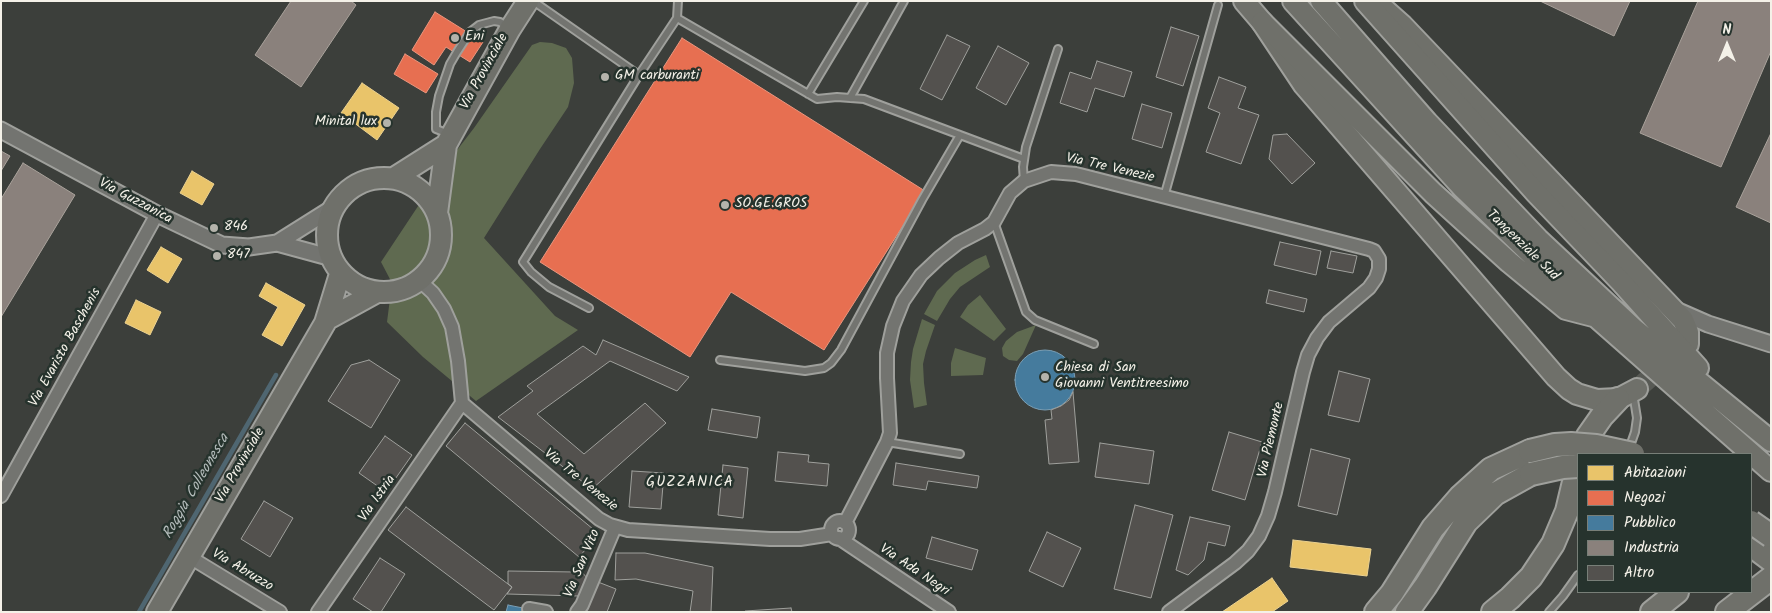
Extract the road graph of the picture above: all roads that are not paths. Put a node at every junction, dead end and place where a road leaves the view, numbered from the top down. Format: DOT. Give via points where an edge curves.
graph roads {
  1 [pos="528,1"];
  2 [pos="533,1"];
  3 [pos="678,1"];
  4 [pos="864,1"];
  5 [pos="904,1"];
  6 [pos="1244,1"];
  7 [pos="1293,1"];
  8 [pos="1321,1"];
  9 [pos="1365,1"];
  10 [pos="1375,1"];
  11 [pos="1218,5"];
  12 [pos="677,18"];
  13 [pos="1262,22"];
  14 [pos="510,29"];
  15 [pos="1058,50"];
  16 [pos="639,76"];
  17 [pos="808,94"];
  18 [pos="850,98"];
  19 [pos="1,130"];
  20 [pos="960,135"];
  21 [pos="448,140"];
  22 [pos="1024,159"];
  23 [pos="394,178"];
  24 [pos="1024,181"];
  25 [pos="1164,197"];
  26 [pos="331,210"];
  27 [pos="438,213"];
  28 [pos="157,214"];
  29 [pos="994,222"];
  30 [pos="276,243"];
  31 [pos="1379,259"];
  32 [pos="336,266"];
  33 [pos="419,280"];
  34 [pos="377,292"];
  35 [pos="589,308"];
  36 [pos="1673,309"];
  37 [pos="1595,316"];
  38 [pos="326,320"];
  39 [pos="1726,330"];
  40 [pos="1094,344"];
  41 [pos="1688,344"];
  42 [pos="1771,344"];
  43 [pos="720,360"];
  44 [pos="1629,393"];
  45 [pos="462,403"];
  46 [pos="1766,438"];
  47 [pos="886,442"];
  48 [pos="1581,453"];
  49 [pos="1626,453"];
  50 [pos="1628,453"];
  51 [pos="1751,453"];
  52 [pos="960,454"];
  53 [pos="1752,454"];
  54 [pos="1577,466"];
  55 [pos="1577,470"];
  56 [pos="1770,470"];
  57 [pos="1,496"];
  58 [pos="1771,517"];
  59 [pos="1752,523"];
  60 [pos="615,527"];
  61 [pos="841,532"];
  62 [pos="1752,532"];
  63 [pos="1771,536"];
  64 [pos="1752,546"];
  65 [pos="188,556"];
  66 [pos="1771,560"];
  67 [pos="1577,576"];
  68 [pos="1771,578"];
  69 [pos="1676,593"];
  70 [pos="529,609"];
  71 [pos="157,612"];
  72 [pos="280,612"];
  73 [pos="318,612"];
  74 [pos="546,612"];
  75 [pos="577,612"];
  76 [pos="949,612"];
  77 [pos="1169,612"];
  78 [pos="1376,612"];
  79 [pos="1407,612"];
  80 [pos="1493,612"];
  81 [pos="1549,612"];
  82 [pos="1652,612"];
  83 [pos="1728,612"];
  1 -- 14 [label="main road, Via Provinciale"];
  2 -- 16 [label="lane"];
  3 -- 12 [label="lane"];
  4 -- 17 [label="lane"];
  5 -- 18 [label="lane"];
  6 -- 13 [label="main road"];
  7 -- 37 [label="main road, Tangenziale Sud" via="1462,187"];
  8 -- 46 [label="main road, Tangenziale Sud" via="1427,122 1538,239 1634,329"];
  9 -- 46 [label="main road" via="1536,193 1715,388"];
  10 -- 36 [label="main road" via="1402,25"];
  11 -- 25 [label="lane"];
  12 -- 16 [label="lane"];
  12 -- 17 [label="lane"];
  13 -- 37 [label="main road" via="1433,193 1509,262 1566,309"];
  13 -- 44 [label="main road" via="1304,85 1556,377 1585,397 1601,400"];
  14 -- 21 [label="main road, Via Provinciale"];
  14 -- 21 [label="lane" via="500,22 484,23 470,32 450,64 438,96 436,112 436,129"];
  15 -- 22 [label="lane"];
  16 -- 35 [label="lane" via="523,262 549,287"];
  17 -- 18 [label="lane" via="817,99"];
  18 -- 20 [label="lane" via="864,99"];
  19 -- 28 [label="street, Via Guzzanica"];
  20 -- 22 [label="lane"];
  20 -- 43 [label="lane" via="831,363 824,368 805,371"];
  21 -- 23 [label="main road, Via Provinciale"];
  21 -- 27 [label="main road, Via Provinciale"];
  22 -- 24 [label="lane"];
  23 -- 26 [label="main road, Via Provinciale" via="361,182 338,198"];
  23 -- 27 [label="main road, Via Provinciale" via="415,186 430,199"];
  24 -- 25 [label="street, Via Tre Venezie" via="1061,172"];
  24 -- 29 [label="street, Via Tre Venezie" via="1010,193"];
  25 -- 31 [label="street, Via Tre Venezie" via="1364,246 1374,251"];
  26 -- 30 [label="street, Via Guzzanica"];
  26 -- 32 [label="main road, Via Provinciale" via="328,236"];
  27 -- 33 [label="main road, Via Provinciale" via="442,235 439,254"];
  28 -- 30 [label="street, Via Guzzanica" via="222,245"];
  28 -- 57 [label="street, Via Evaristo Baschenis"];
  29 -- 40 [label="lane" via="1026,312 1035,320"];
  29 -- 47 [label="street, Via Tre Venezie" via="939,258 915,282 900,308 887,353 890,428"];
  30 -- 32 [label="street, Via Guzzanica"];
  31 -- 77 [label="street, Via Piemonte" via="1373,283 1329,322 1308,355 1275,492 1258,536 1234,563"];
  32 -- 34 [label="main road, Via Provinciale" via="354,284"];
  32 -- 38 [label="main road, Via Provinciale"];
  33 -- 34 [label="main road, Via Provinciale" via="396,291"];
  33 -- 45 [label="street" via="433,293 452,327"];
  34 -- 38 [label="main road, Via Provinciale"];
  36 -- 39 [label="street"];
  36 -- 41 [label="main road" via="1686,325"];
  37 -- 51 [label="main road, Tangenziale Sud"];
  38 -- 65 [label="main road, Via Provinciale"];
  39 -- 41 [label="street" via="1704,333"];
  39 -- 42 [label="street"];
  44 -- 48 [label="highway" via="1602,416"];
  44 -- 49 [label="lane" via="1637,418"];
  45 -- 60 [label="street, Via Tre Venezie" via="599,519"];
  45 -- 73 [label="street, Via Istria"];
  47 -- 52 [label="lane"];
  47 -- 61 [label="street, Via Tre Venezie"];
  50 -- 78 [label="highway, bridge" via="1596,446 1555,445 1530,451 1491,469 1433,528 1392,593"];
  53 -- 56 [label="main road, Tangenziale Sud"];
  54 -- 79 [label="highway, bridge" via="1531,474 1494,494 1466,522"];
  55 -- 80 [label="highway" via="1567,511 1553,544 1531,576"];
  58 -- 62 [label="highway"];
  59 -- 63 [label="highway, bridge"];
  60 -- 61 [label="street, Via Tre Venezie" via="770,539 800,539"];
  60 -- 75 [label="street, Via San Vito"];
  61 -- 76 [label="street, Via Ada Negri" via="863,554"];
  64 -- 66 [label="highway"];
  65 -- 71 [label="main road, Via Provinciale"];
  65 -- 72 [label="street, Via Abruzzo"];
  67 -- 81 [label="lane"];
  68 -- 83 [label="highway"];
  69 -- 82 [label="highway"];
  70 -- 74 [label="street"];
}
